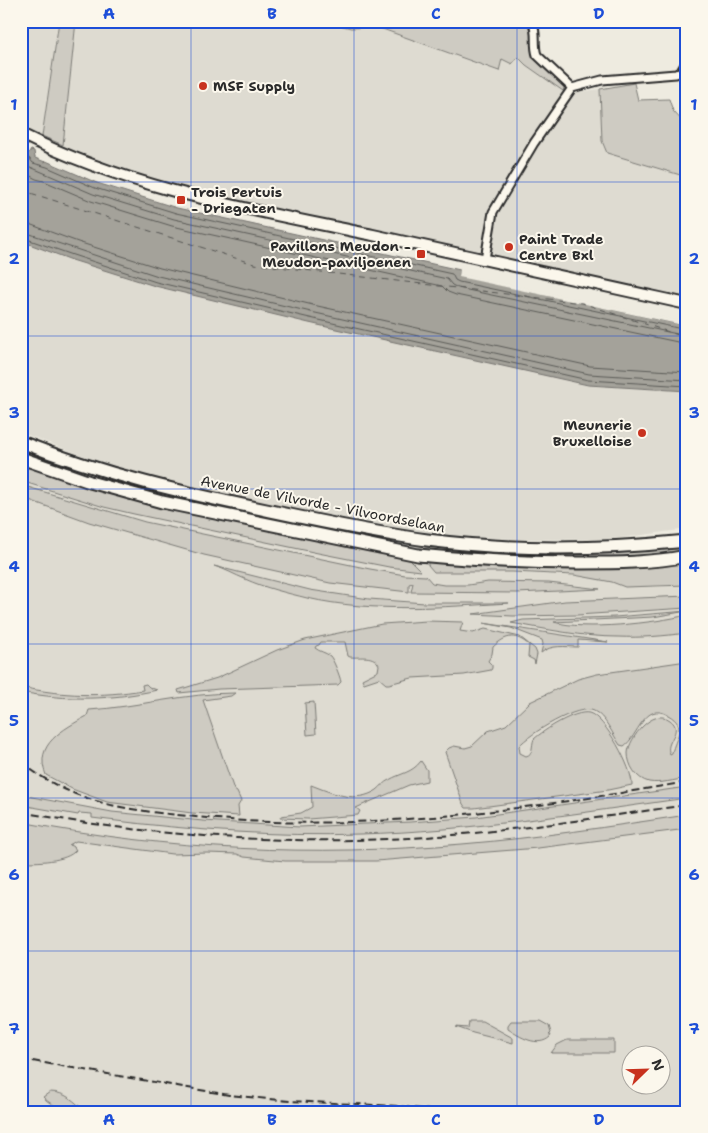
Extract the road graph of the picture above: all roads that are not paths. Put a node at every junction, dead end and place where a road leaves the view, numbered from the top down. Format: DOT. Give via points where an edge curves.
graph roads {
  1 [pos="672,21"];
  2 [pos="533,22"];
  3 [pos="687,26"];
  4 [pos="687,61"];
  5 [pos="572,88"];
  6 [pos="21,134"];
  7 [pos="485,259"];
  8 [pos="687,304"];
  9 [pos="21,442"];
  10 [pos="21,458"];
  11 [pos="687,541"];
  12 [pos="687,556"];
  1 -- 3 [label="street"];
  2 -- 5 [label="street" via="537,55"];
  4 -- 5 [label="street" via="681,72 676,74 592,82"];
  5 -- 7 [label="street" via="494,208"];
  6 -- 7 [label="main road" via="99,168 171,192"];
  7 -- 8 [label="main road"];
  9 -- 11 [label="main road, Avenue de Vilvorde - Vilvoordselaan" via="151,485 400,536 473,545 538,548"];
  10 -- 12 [label="main road" via="162,502 418,555 542,563 601,563"];
}
